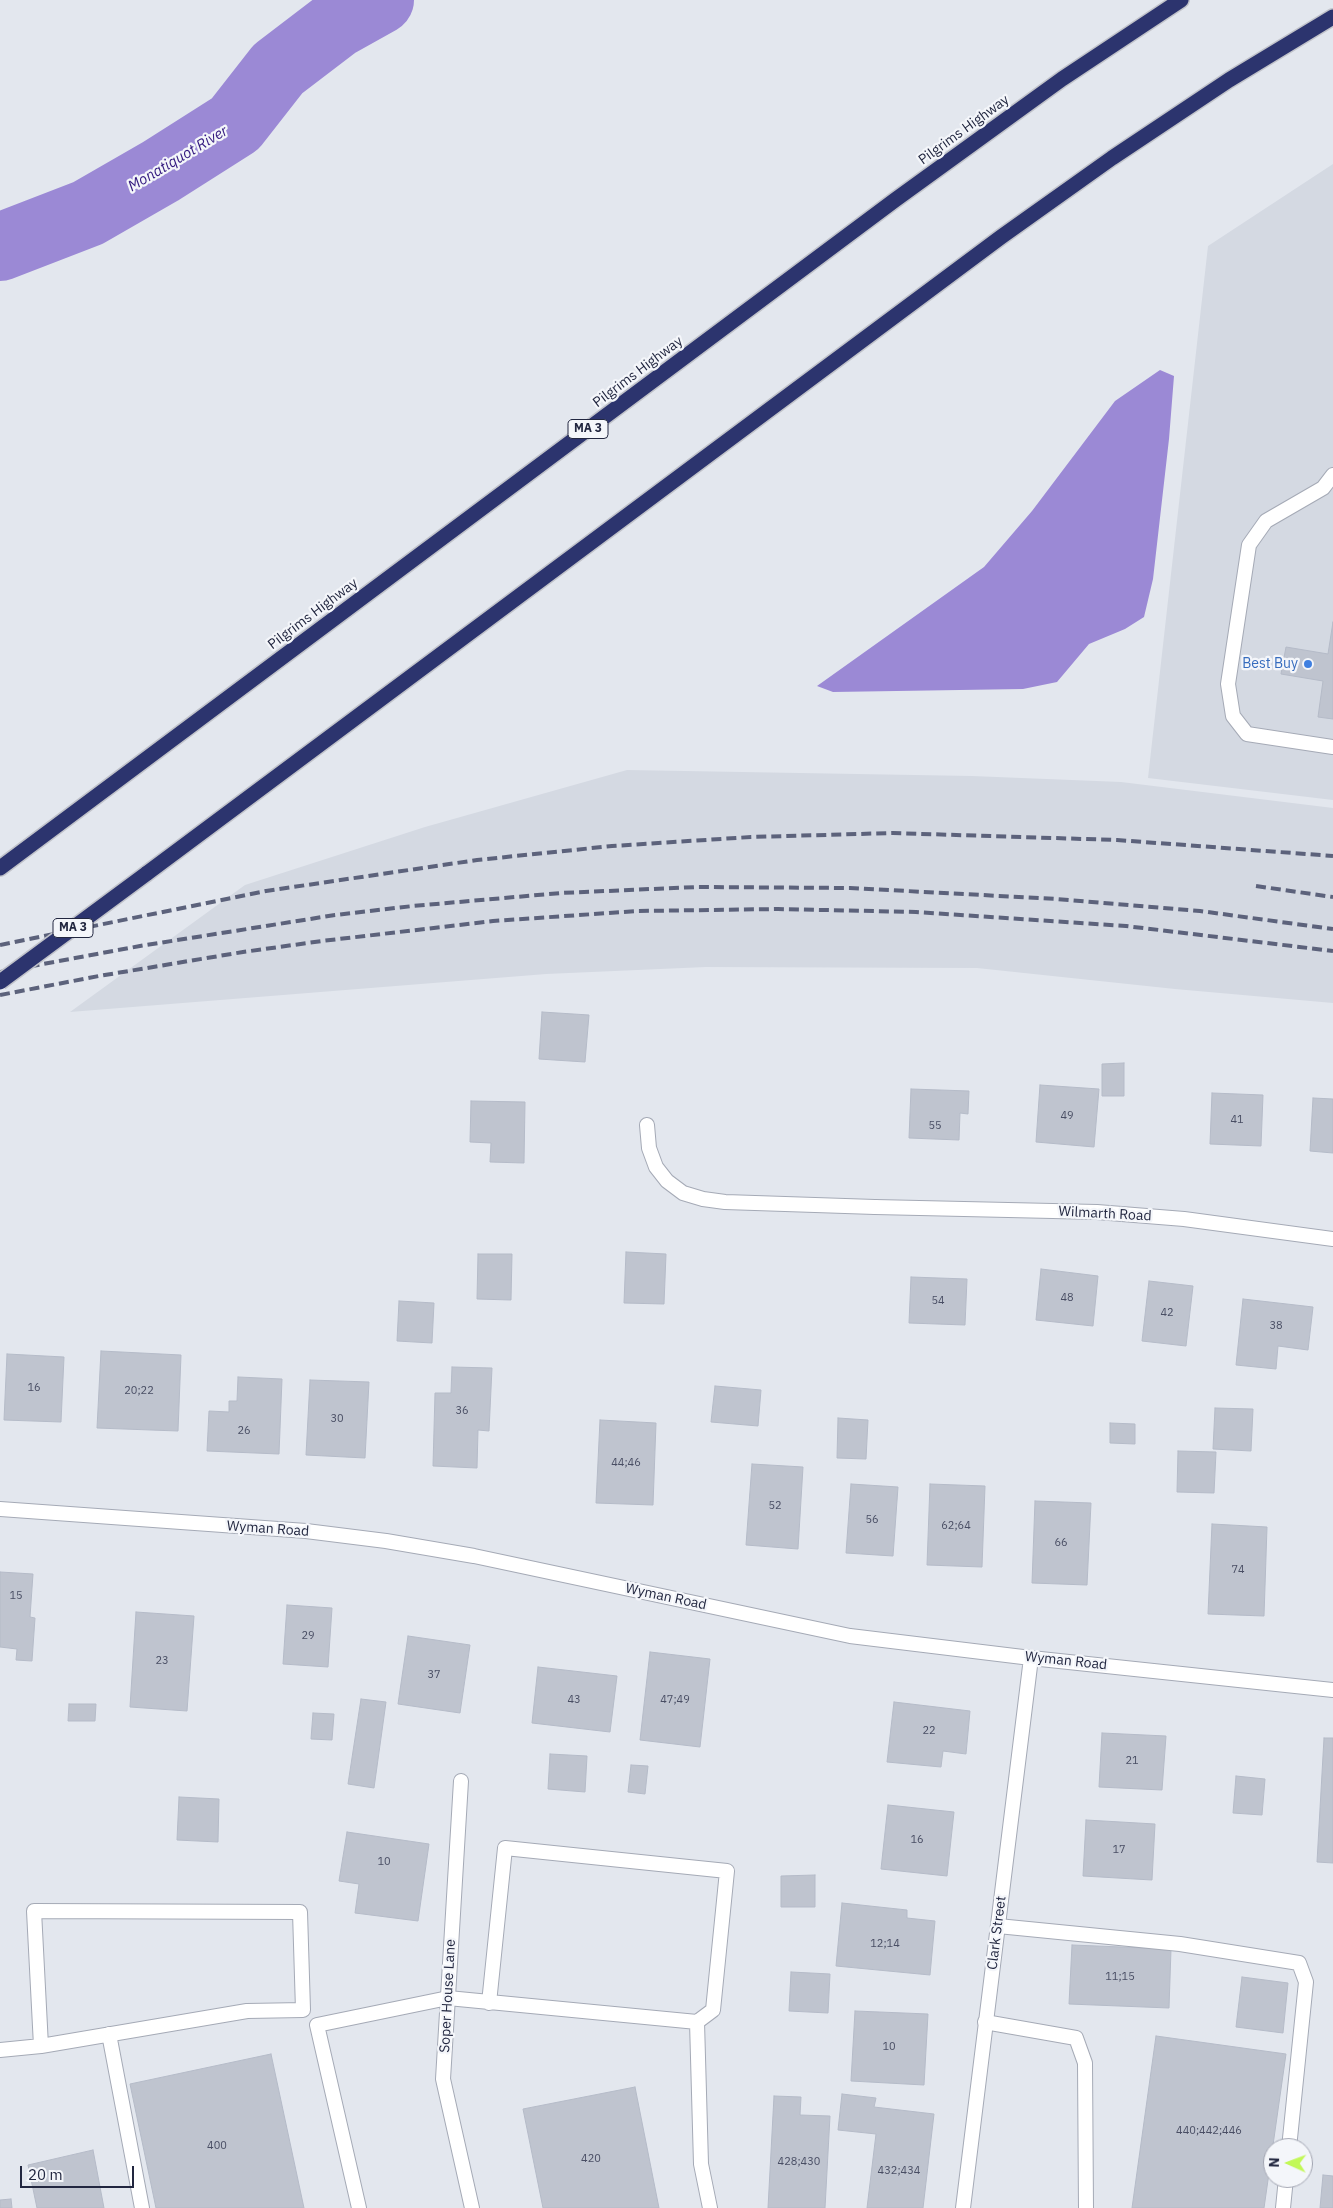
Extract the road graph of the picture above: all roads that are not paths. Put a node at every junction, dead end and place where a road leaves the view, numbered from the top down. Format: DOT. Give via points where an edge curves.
graph roads {
  1 [pos="1181,0"];
  2 [pos="1333,17"];
  3 [pos="1333,475"];
  4 [pos="1333,747"];
  5 [pos="0,868"];
  6 [pos="0,982"];
  7 [pos="647,1125"];
  8 [pos="1333,1239"];
  9 [pos="0,1509"];
  10 [pos="1031,1658"];
  11 [pos="1333,1690"];
  12 [pos="461,1781"];
  13 [pos="998,1926"];
  14 [pos="448,1998"];
  15 [pos="489,2002"];
  16 [pos="303,2010"];
  17 [pos="697,2022"];
  18 [pos="985,2022"];
  19 [pos="317,2025"];
  20 [pos="109,2034"];
  21 [pos="41,2046"];
  22 [pos="0,2050"];
  23 [pos="1290,2138"];
  24 [pos="1285,2188"];
  25 [pos="142,2208"];
  26 [pos="359,2208"];
  27 [pos="472,2208"];
  28 [pos="710,2208"];
  29 [pos="962,2208"];
  30 [pos="1086,2208"];
  31 [pos="1283,2208"];
  1 -- 5 [label="highway, Pilgrims Highway / MA 3" via="1062,79 895,200"];
  2 -- 6 [label="highway, MA 3, bridge" via="1229,80 1001,237"];
  3 -- 4 [label="street" via="1323,488 1266,521 1249,545 1228,684 1233,716 1247,734"];
  7 -- 8 [label="street, Wilmarth Road" via="648,1148 656,1168 684,1193 703,1199 1097,1212 1184,1219"];
  9 -- 10 [label="street, Wyman Road" via="306,1531 386,1541 474,1556 850,1636"];
  10 -- 11 [label="street, Wyman Road"];
  10 -- 13 [label="street, Clark Street"];
  12 -- 14 [label="street, Soper House Lane"];
  13 -- 18 [label="street, Clark Street"];
  13 -- 23 [label="street" via="1180,1944 1299,1963 1306,1982"];
  14 -- 15 [label="street"];
  14 -- 19 [label="street"];
  14 -- 27 [label="street, Soper House Lane" via="443,2079"];
  15 -- 17 [label="street"];
  15 -- 17 [label="street" via="505,1848 727,1871 713,2010"];
  16 -- 19 [label="street"];
  16 -- 20 [label="street" via="246,2011"];
  16 -- 21 [label="street" via="300,1912 34,1911"];
  17 -- 28 [label="street" via="701,2164"];
  18 -- 29 [label="street, Clark Street"];
  18 -- 30 [label="street" via="1076,2038 1085,2063"];
  19 -- 26 [label="street"];
  20 -- 21 [label="street"];
  20 -- 25 [label="street"];
  21 -- 22 [label="street"];
  24 -- 31 [label="street"];
}
